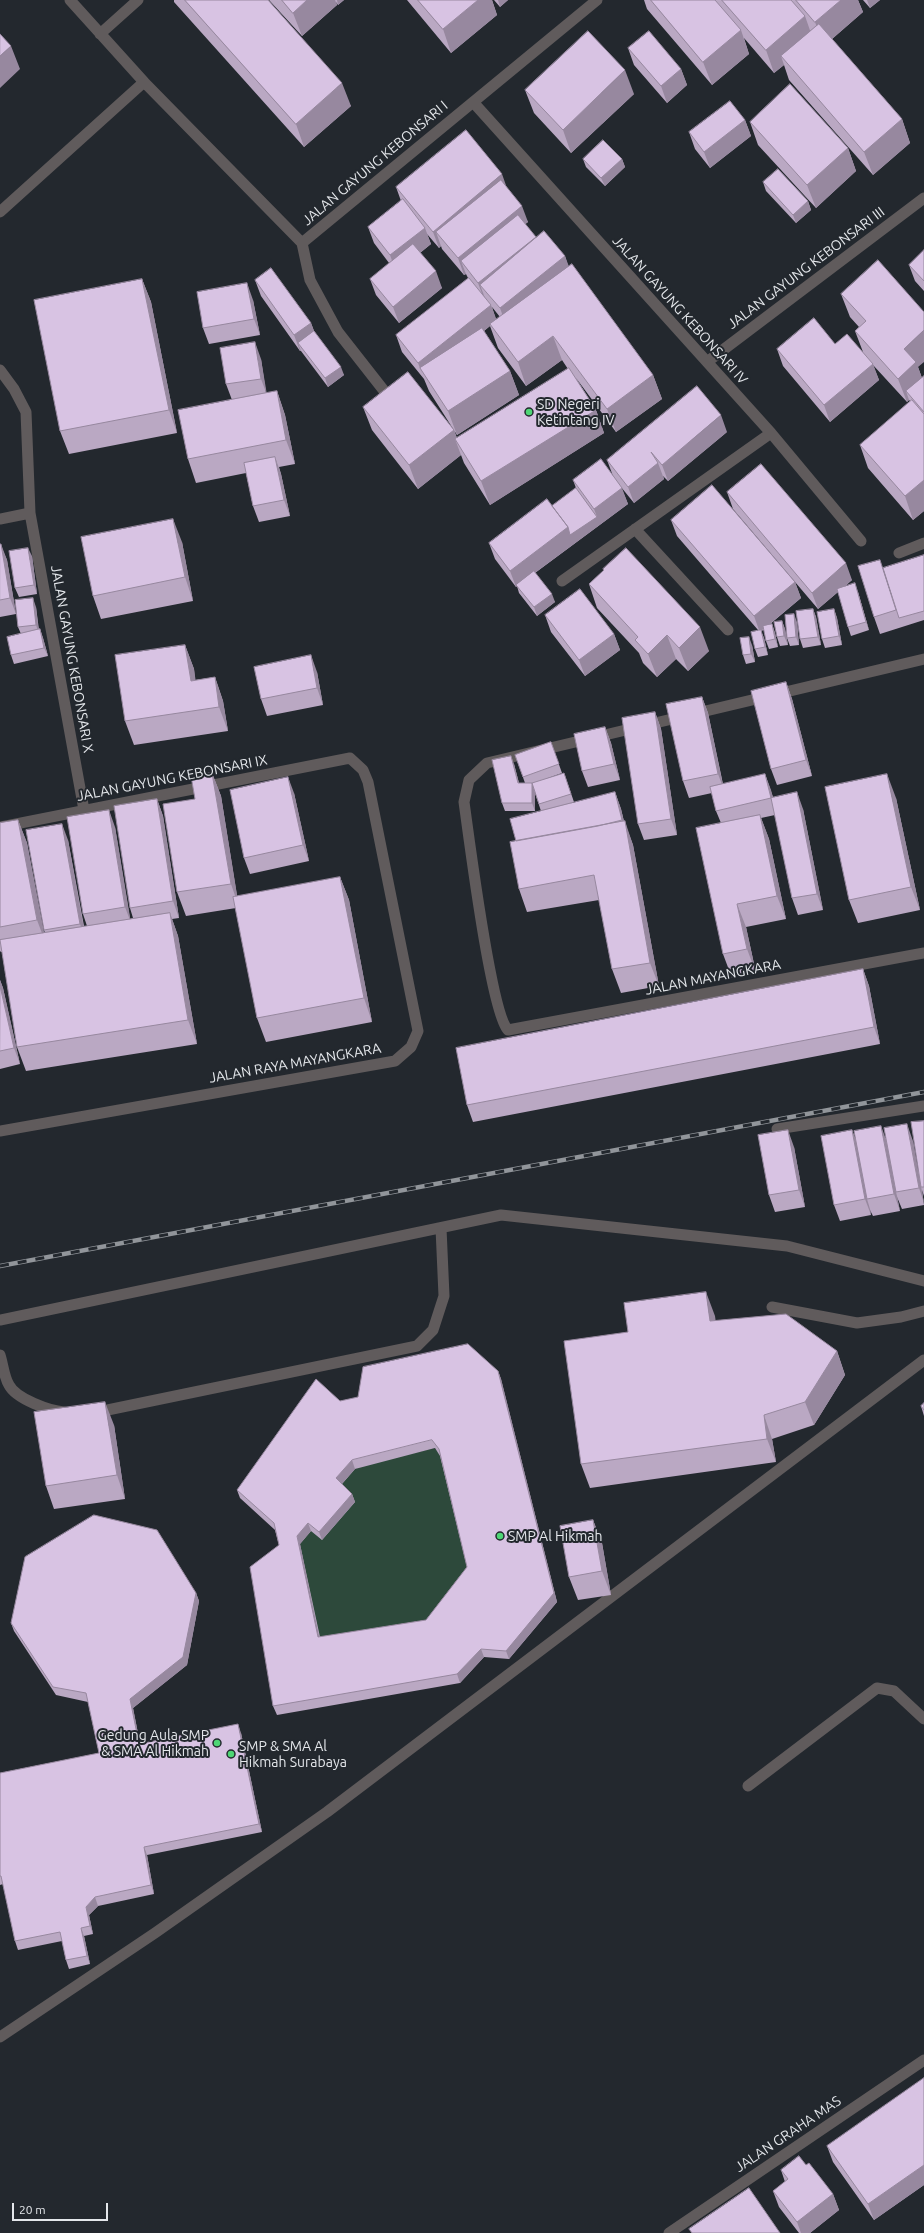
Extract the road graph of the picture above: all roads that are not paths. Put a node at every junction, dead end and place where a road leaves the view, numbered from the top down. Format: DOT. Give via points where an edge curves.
graph roads {
  1 [pos="70,0"];
  2 [pos="138,0"];
  3 [pos="597,0"];
  4 [pos="100,34"];
  5 [pos="144,82"];
  6 [pos="473,102"];
  7 [pos="924,198"];
  8 [pos="0,212"];
  9 [pos="302,243"];
  10 [pos="707,362"];
  11 [pos="0,370"];
  12 [pos="385,392"];
  13 [pos="771,433"];
  14 [pos="30,513"];
  15 [pos="0,519"];
  16 [pos="635,529"];
  17 [pos="861,542"];
  18 [pos="924,543"];
  19 [pos="899,553"];
  20 [pos="562,582"];
  21 [pos="728,630"];
  22 [pos="924,659"];
  23 [pos="350,758"];
  24 [pos="84,810"];
  25 [pos="0,827"];
  26 [pos="924,953"];
  27 [pos="924,1106"];
  28 [pos="777,1130"];
  29 [pos="0,1131"];
  30 [pos="441,1228"];
  31 [pos="924,1281"];
  32 [pos="772,1307"];
  33 [pos="924,1311"];
  34 [pos="0,1320"];
  35 [pos="0,1355"];
  36 [pos="924,1360"];
  37 [pos="924,1719"];
  38 [pos="748,1786"];
  39 [pos="0,2037"];
  40 [pos="924,2060"];
  41 [pos="669,2233"];
  1 -- 4 [label="street, JALAN GAYUNG KEBONSARI I"];
  2 -- 4 [label="street"];
  3 -- 6 [label="street, JALAN GAYUNG KEBONSARI I"];
  4 -- 5 [label="street, JALAN GAYUNG KEBONSARI I"];
  5 -- 8 [label="street"];
  5 -- 9 [label="street, JALAN GAYUNG KEBONSARI I"];
  6 -- 9 [label="street, JALAN GAYUNG KEBONSARI I"];
  6 -- 10 [label="street, JALAN GAYUNG KEBONSARI IV"];
  7 -- 10 [label="street, JALAN GAYUNG KEBONSARI III"];
  9 -- 12 [label="street" via="310,280 338,332"];
  10 -- 13 [label="street, JALAN GAYUNG KEBONSARI IV"];
  11 -- 14 [label="street, JALAN GAYUNG KEBONSARI X" via="26,412"];
  13 -- 16 [label="street"];
  13 -- 17 [label="street, JALAN GAYUNG KEBONSARI IV"];
  14 -- 15 [label="street"];
  14 -- 24 [label="street, JALAN GAYUNG KEBONSARI X"];
  16 -- 20 [label="street"];
  16 -- 21 [label="street"];
  18 -- 19 [label="street"];
  22 -- 26 [label="street, JALAN MAYANGKARA" via="487,763 469,780 464,802 491,975 501,1019 508,1030"];
  23 -- 24 [label="street, JALAN GAYUNG KEBONSARI IX"];
  23 -- 29 [label="street, JALAN RAYA MAYANGKARA" via="362,770 368,782 418,1031 411,1047 395,1060"];
  24 -- 25 [label="street, JALAN GAYUNG KEBONSARI IX"];
  27 -- 28 [label="street"];
  30 -- 31 [label="street" via="501,1215 787,1246"];
  30 -- 34 [label="street"];
  30 -- 35 [label="street" via="444,1296 432,1330 417,1346 96,1412 78,1413 54,1411 31,1402 9,1386"];
  32 -- 33 [label="street" via="857,1323"];
  36 -- 39 [label="street" via="326,1812"];
  37 -- 38 [label="street" via="894,1690 877,1688"];
  40 -- 41 [label="street, JALAN GRAHA MAS"];
}
